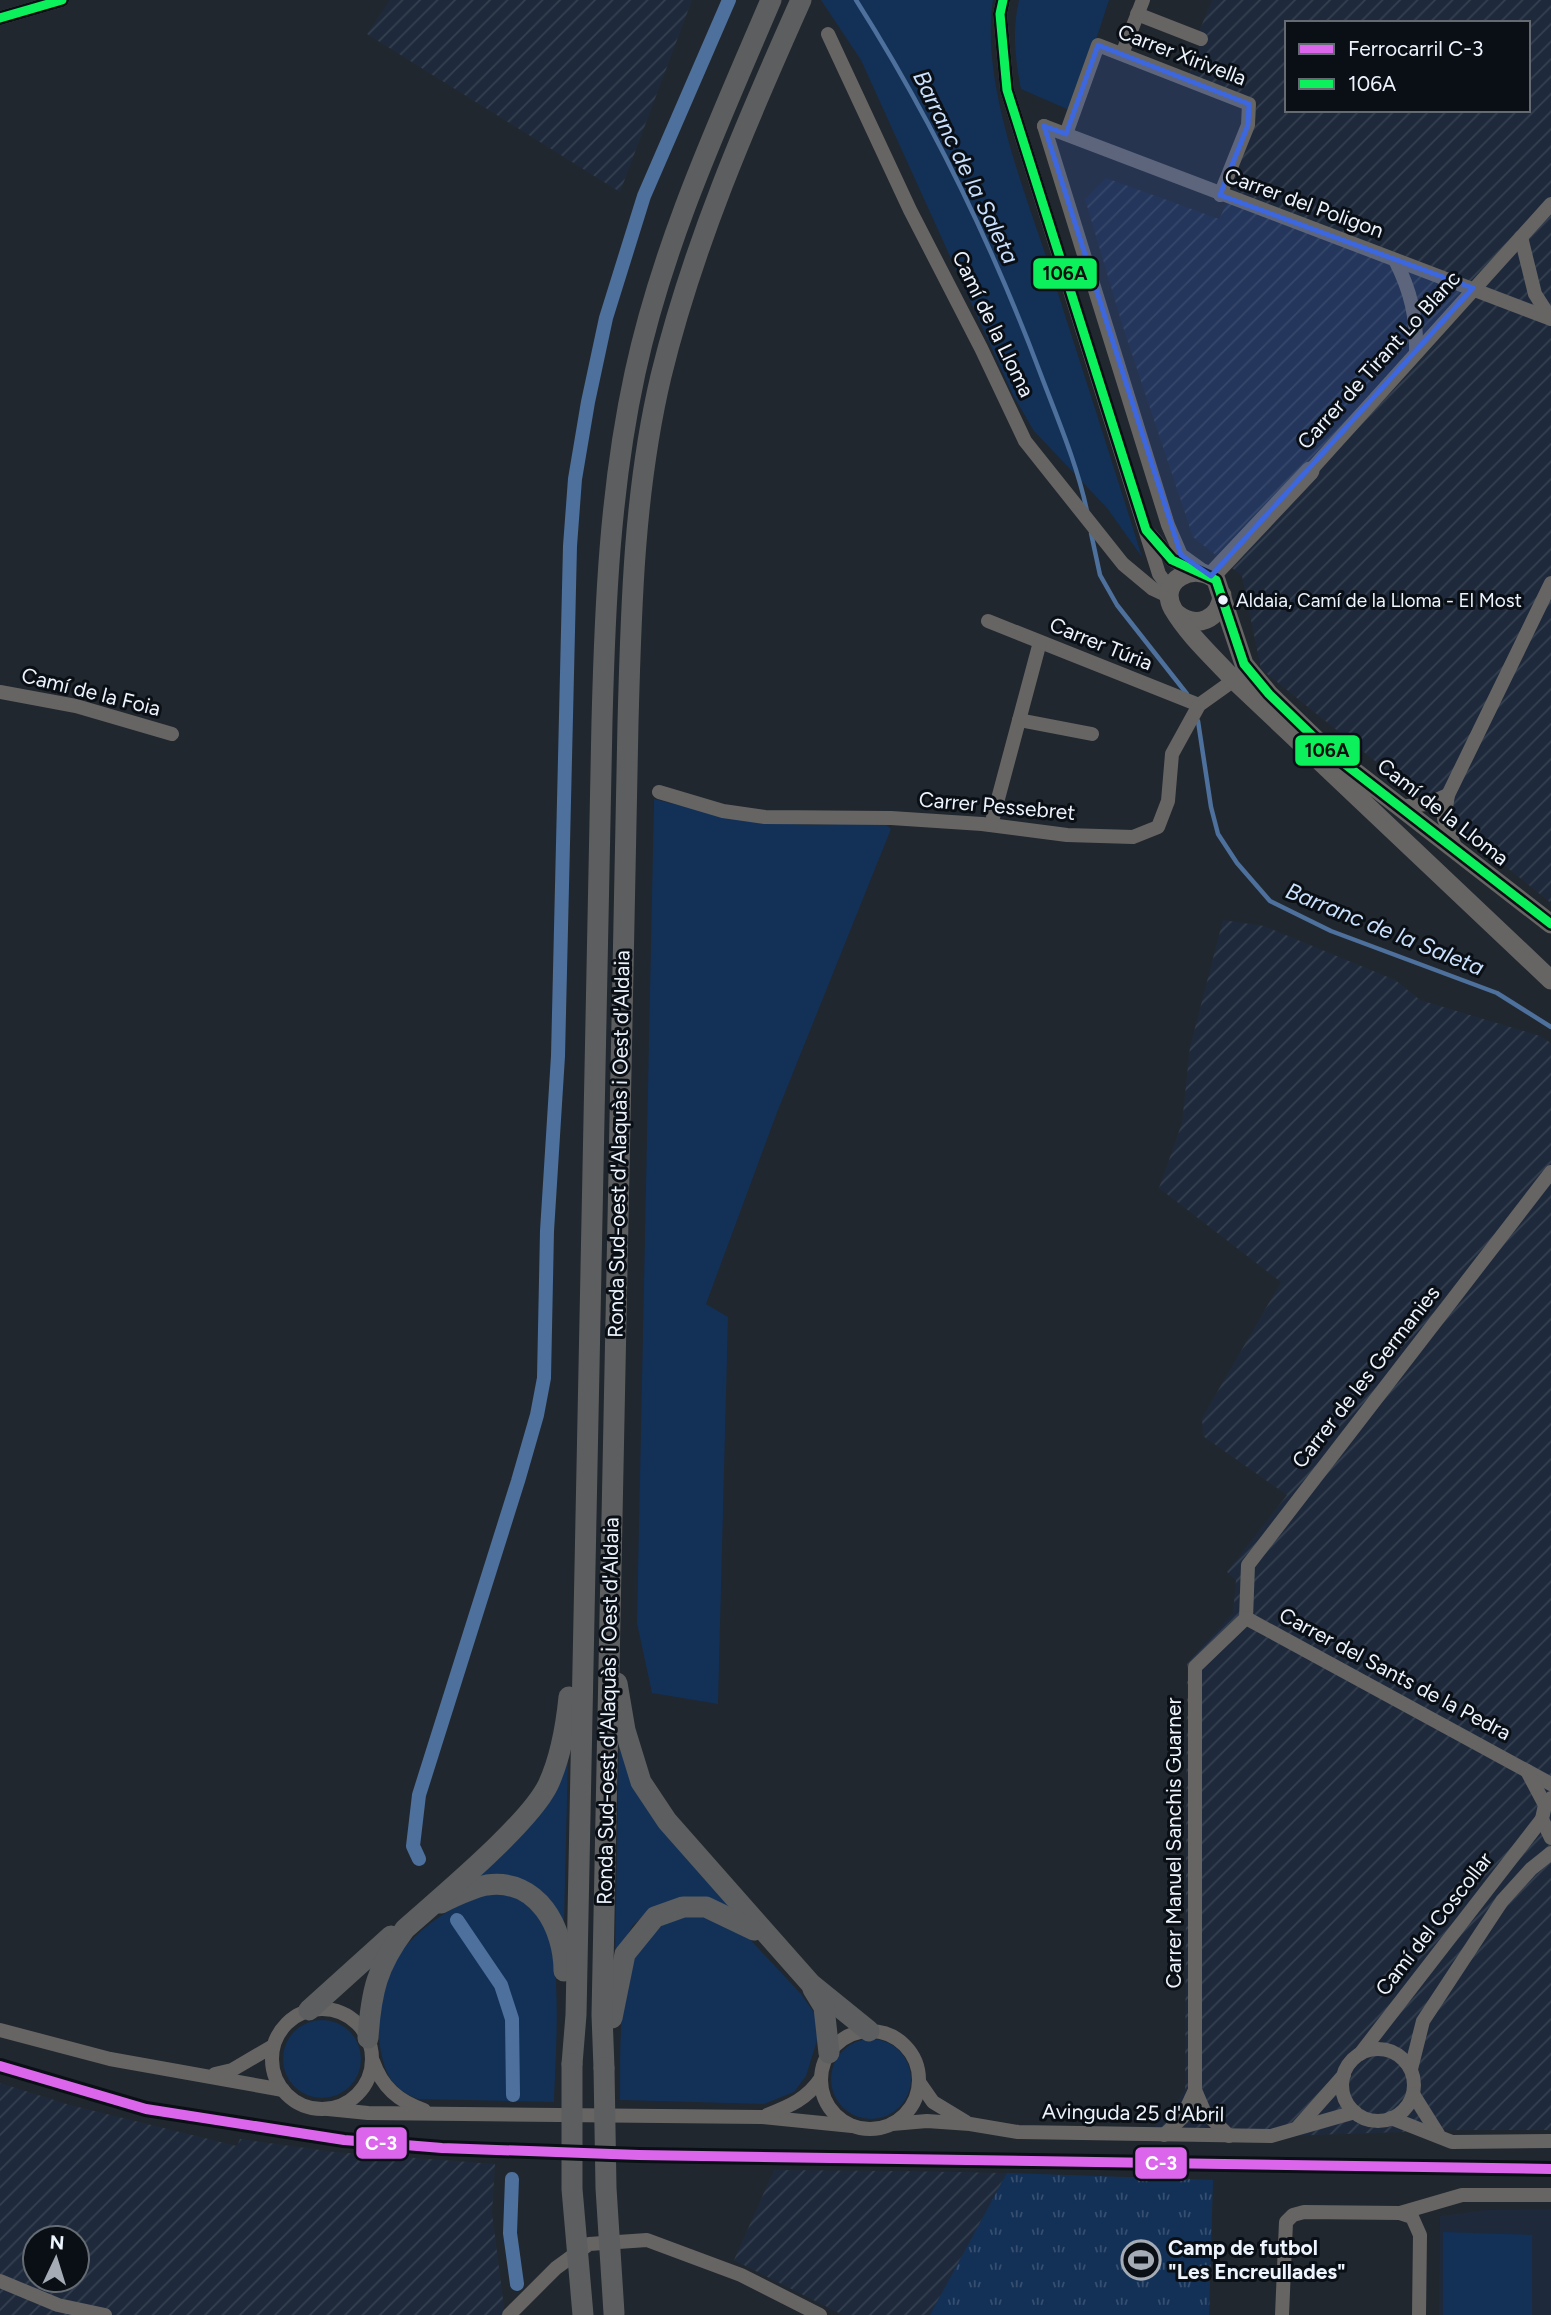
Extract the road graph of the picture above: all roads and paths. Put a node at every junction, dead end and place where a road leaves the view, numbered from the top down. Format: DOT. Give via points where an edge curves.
graph roads {
  1 [pos="62,0"];
  2 [pos="771,0"];
  3 [pos="801,0"];
  4 [pos="1003,0"];
  5 [pos="1140,7"];
  6 [pos="0,18"];
  7 [pos="828,34"];
  8 [pos="1201,39"];
  9 [pos="1122,54"];
  10 [pos="1066,134"];
  11 [pos="1220,195"];
  12 [pos="1551,204"];
  13 [pos="1521,236"];
  14 [pos="1395,260"];
  15 [pos="1473,288"];
  16 [pos="1551,319"];
  17 [pos="1416,353"];
  18 [pos="1310,471"];
  19 [pos="1146,530"];
  20 [pos="1210,580"];
  21 [pos="1551,583"];
  22 [pos="1172,600"];
  23 [pos="988,621"];
  24 [pos="1040,642"];
  25 [pos="1234,680"];
  26 [pos="0,692"];
  27 [pos="1199,705"];
  28 [pos="1019,720"];
  29 [pos="172,734"];
  30 [pos="1092,734"];
  31 [pos="659,792"];
  32 [pos="1448,795"];
  33 [pos="1398,807"];
  34 [pos="991,825"];
  35 [pos="1458,853"];
  36 [pos="1551,924"];
  37 [pos="1551,980"];
  38 [pos="1551,1172"];
  39 [pos="1246,1618"];
  40 [pos="608,1661"];
  41 [pos="582,1662"];
  42 [pos="1527,1769"];
  43 [pos="1551,1771"];
  44 [pos="1551,1784"];
  45 [pos="1546,1808"];
  46 [pos="1551,1838"];
  47 [pos="1551,1853"];
  48 [pos="423,1912"];
  49 [pos="405,1928"];
  50 [pos="767,1938"];
  51 [pos="811,1984"];
  52 [pos="309,2010"];
  53 [pos="0,2030"];
  54 [pos="869,2031"];
  55 [pos="368,2038"];
  56 [pos="273,2046"];
  57 [pos="829,2053"];
  58 [pos="1360,2054"];
  59 [pos="373,2060"];
  60 [pos="572,2064"];
  61 [pos="604,2068"];
  62 [pos="1411,2069"];
  63 [pos="1344,2075"];
  64 [pos="199,2076"];
  65 [pos="821,2078"];
  66 [pos="919,2082"];
  67 [pos="283,2090"];
  68 [pos="1195,2090"];
  69 [pos="1413,2094"];
  70 [pos="328,2109"];
  71 [pos="1355,2112"];
  72 [pos="435,2114"];
  73 [pos="762,2117"];
  74 [pos="1391,2118"];
  75 [pos="892,2124"];
  76 [pos="970,2124"];
  77 [pos="852,2126"];
  78 [pos="1294,2130"];
  79 [pos="1164,2135"];
  80 [pos="1229,2136"];
  81 [pos="1448,2141"];
  82 [pos="1551,2141"];
  83 [pos="1551,2195"];
  84 [pos="1400,2213"];
  85 [pos="0,2281"];
  86 [pos="614,2314"];
  87 [pos="105,2315"];
  88 [pos="509,2315"];
  89 [pos="583,2315"];
  90 [pos="820,2315"];
  91 [pos="1282,2315"];
  92 [pos="1419,2315"];
  1 -- 6 [label="street"];
  2 -- 41 [label="main road, Ronda Sud-oest d'Alaquàs i Oest d'Aldaia" via="665,261 635,372 614,487 605,589"];
  3 -- 40 [label="main road, Ronda Sud-oest d'Alaquàs i Oest d'Aldaia" via="726,171 689,272 660,378 641,490 628,710"];
  4 -- 19 [label="street, Camí de la Lloma" via="1000,14 1007,90"];
  5 -- 8 [label="street"];
  5 -- 9 [label="street"];
  7 -- 22 [label="street, Camí de la Lloma" via="1025,441 1123,564"];
  9 -- 10 [label="street, Carrer Xirivella" via="1098,45"];
  9 -- 11 [label="street, Carrer Xirivella" via="1250,104 1248,125"];
  10 -- 11 [label="street, Carrer del Poligon"];
  10 -- 20 [label="street, Carrer del Poligon" via="1044,126 1168,525 1181,555"];
  11 -- 14 [label="street, Carrer del Poligon"];
  12 -- 13 [label="street, Carrer de Tirant Lo Blanc"];
  13 -- 15 [label="street, Carrer de Tirant Lo Blanc"];
  13 -- 16 [label="street" via="1535,295"];
  14 -- 15 [label="street, Carrer del Poligon"];
  14 -- 17 [label="street" via="1410,289 1417,326"];
  15 -- 16 [label="street, Carrer del Poligon"];
  15 -- 17 [label="street, Carrer de Tirant Lo Blanc"];
  17 -- 18 [label="street, Carrer de Tirant Lo Blanc"];
  18 -- 20 [label="street, Carrer de Tirant Lo Blanc"];
  19 -- 20 [label="street, Camí de la Lloma" via="1172,560"];
  19 -- 22 [label="street, Camí de la Lloma"];
  20 -- 22 [label="street" via="1181,575"];
  20 -- 22 [label="street" via="1218,610 1206,620 1191,622"];
  20 -- 33 [label="street, Camí de la Lloma" via="1244,664 1328,751"];
  21 -- 32 [label="street"];
  22 -- 25 [label="street, Camí de la Lloma" via="1188,632"];
  23 -- 24 [label="street, Carrer Túria"];
  24 -- 27 [label="street, Carrer Túria"];
  24 -- 28 [label="street"];
  25 -- 27 [label="street, Carrer Pessebret"];
  25 -- 37 [label="street, Camí de la Lloma"];
  26 -- 29 [label="street, Camí de la Foia" via="76,706"];
  27 -- 34 [label="street, Carrer Pessebret" via="1172,754 1168,801 1158,827 1133,837 1067,835"];
  28 -- 30 [label="street"];
  28 -- 34 [label="street"];
  31 -- 34 [label="street, Carrer Pessebret" via="723,811 765,817"];
  32 -- 33 [label="street" via="1427,804"];
  32 -- 35 [label="street" via="1444,819"];
  33 -- 35 [label="street, Camí de la Lloma"];
  35 -- 36 [label="street, Camí de la Lloma"];
  38 -- 39 [label="street, Carrer de les Germanies" via="1248,1565"];
  39 -- 42 [label="street, Carrer del Sants de la Pedra"];
  39 -- 68 [label="street, Carrer Manuel Sanchis Guarner" via="1195,1667"];
  40 -- 50 [label="main road" via="641,1782 667,1821"];
  40 -- 61 [label="main road, Ronda Sud-oest d'Alaquàs i Oest d'Aldaia"];
  41 -- 48 [label="main road" via="547,1786 520,1821"];
  41 -- 60 [label="main road, Ronda Sud-oest d'Alaquàs i Oest d'Aldaia"];
  42 -- 43 [label="street"];
  42 -- 44 [label="street, Carrer del Sants de la Pedra"];
  42 -- 45 [label="street, Carrer del Sants de la Pedra"];
  45 -- 46 [label="street, Carrer del Sants de la Pedra"];
  45 -- 58 [label="street, Camí del Coscollar"];
  47 -- 62 [label="street, Camí del Coscollar" via="1502,1900 1423,2021"];
  48 -- 49 [label="main road"];
  48 -- 60 [label="main road" via="485,1885 513,1888 539,1901 556,1925 562,1945 565,2036"];
  49 -- 52 [label="main road"];
  49 -- 55 [label="main road" via="380,1966"];
  50 -- 51 [label="main road"];
  50 -- 61 [label="main road" via="706,1907 671,1910 648,1922 625,1954"];
  51 -- 54 [label="main road"];
  51 -- 57 [label="main road" via="824,2007"];
  52 -- 55 [label="street" via="337,2011 355,2021"];
  52 -- 56 [label="street" via="287,2023"];
  53 -- 64 [label="street"];
  54 -- 57 [label="street" via="840,2041"];
  54 -- 66 [label="street" via="905,2046 917,2067"];
  55 -- 59 [label="street"];
  56 -- 64 [label="street" via="232,2070"];
  56 -- 67 [label="street" via="272,2062"];
  57 -- 65 [label="street"];
  58 -- 62 [label="street" via="1388,2050"];
  58 -- 63 [label="street"];
  59 -- 70 [label="street" via="360,2093"];
  59 -- 72 [label="street" via="385,2086 399,2099"];
  60 -- 89 [label="main road, Ronda Sud-oest d'Alaquàs i Oest d'Aldaia, bridge" via="572,2189"];
  61 -- 86 [label="main road, Ronda Sud-oest d'Alaquàs i Oest d'Aldaia, bridge"];
  62 -- 69 [label="street"];
  63 -- 71 [label="street" via="1343,2091"];
  63 -- 78 [label="street"];
  64 -- 67 [label="street"];
  65 -- 73 [label="street" via="799,2102"];
  65 -- 77 [label="street" via="828,2107"];
  66 -- 75 [label="street" via="911,2107"];
  66 -- 76 [label="street, Avinguda 25 d'Abril" via="941,2109"];
  67 -- 70 [label="street" via="303,2105"];
  68 -- 79 [label="street, Carrer Manuel Sanchis Guarner" via="1182,2118"];
  68 -- 80 [label="street" via="1204,2111"];
  69 -- 74 [label="street" via="1405,2109"];
  69 -- 81 [label="street" via="1427,2120"];
  70 -- 72 [label="street"];
  71 -- 74 [label="street" via="1372,2120"];
  71 -- 78 [label="street, Avinguda 25 d'Abril"];
  72 -- 73 [label="street"];
  73 -- 77 [label="street"];
  74 -- 81 [label="street"];
  75 -- 76 [label="street, Avinguda 25 d'Abril"];
  75 -- 77 [label="street" via="879,2129"];
  76 -- 79 [label="street, Avinguda 25 d'Abril" via="1018,2132"];
  78 -- 80 [label="street, Avinguda 25 d'Abril" via="1278,2136"];
  79 -- 80 [label="street, Avinguda 25 d'Abril"];
  81 -- 82 [label="street"];
  83 -- 84 [label="street" via="1462,2195"];
  84 -- 91 [label="street" via="1293,2215 1286,2222"];
  84 -- 92 [label="street" via="1412,2217 1419,2235"];
  85 -- 87 [label="street" via="58,2305"];
  88 -- 90 [label="street" via="556,2268 589,2244 647,2240 741,2275"];
}
